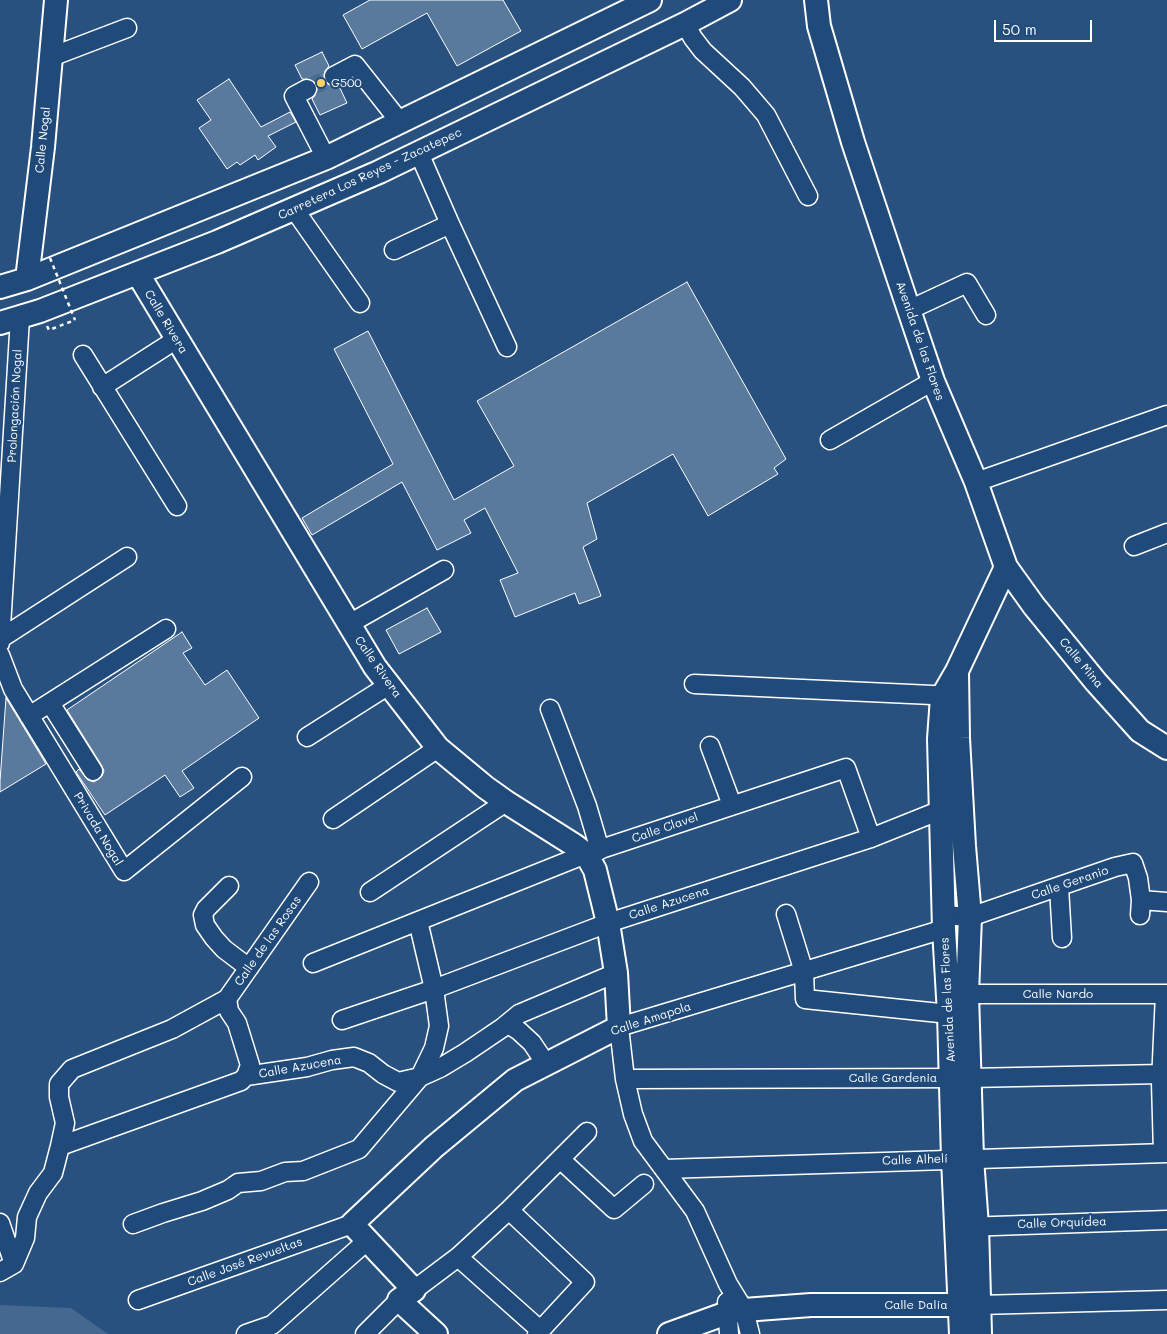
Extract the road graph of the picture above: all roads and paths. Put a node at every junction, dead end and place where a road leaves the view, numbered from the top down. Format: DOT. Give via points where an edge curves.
graph roads {
  1 [pos="56,0"];
  2 [pos="650,0"];
  3 [pos="730,0"];
  4 [pos="816,0"];
  5 [pos="685,24"];
  6 [pos="127,28"];
  7 [pos="51,57"];
  8 [pos="334,76"];
  9 [pos="307,89"];
  10 [pos="400,122"];
  11 [pos="419,153"];
  12 [pos="326,158"];
  13 [pos="808,196"];
  14 [pos="294,209"];
  15 [pos="450,224"];
  16 [pos="394,250"];
  17 [pos="50,258"];
  18 [pos="138,274"];
  19 [pos="28,280"];
  20 [pos="0,287"];
  21 [pos="360,303"];
  22 [pos="909,310"];
  23 [pos="986,315"];
  24 [pos="10,321"];
  25 [pos="49,330"];
  26 [pos="177,339"];
  27 [pos="507,347"];
  28 [pos="83,355"];
  29 [pos="933,381"];
  30 [pos="102,387"];
  31 [pos="1167,415"];
  32 [pos="830,440"];
  33 [pos="976,482"];
  34 [pos="177,506"];
  35 [pos="1167,533"];
  36 [pos="1134,546"];
  37 [pos="127,557"];
  38 [pos="1006,566"];
  39 [pos="444,570"];
  40 [pos="350,624"];
  41 [pos="166,629"];
  42 [pos="0,639"];
  43 [pos="0,643"];
  44 [pos="0,655"];
  45 [pos="389,684"];
  46 [pos="694,684"];
  47 [pos="949,697"];
  48 [pos="50,703"];
  49 [pos="550,709"];
  50 [pos="29,716"];
  51 [pos="307,737"];
  52 [pos="710,746"];
  53 [pos="438,748"];
  54 [pos="1167,748"];
  55 [pos="93,771"];
  56 [pos="242,777"];
  57 [pos="506,802"];
  58 [pos="732,806"];
  59 [pos="941,810"];
  60 [pos="333,819"];
  61 [pos="871,838"];
  62 [pos="953,846"];
  63 [pos="593,852"];
  64 [pos="309,882"];
  65 [pos="230,886"];
  66 [pos="1059,886"];
  67 [pos="370,892"];
  68 [pos="1167,902"];
  69 [pos="786,914"];
  70 [pos="970,917"];
  71 [pos="418,921"];
  72 [pos="944,922"];
  73 [pos="608,923"];
  74 [pos="1062,938"];
  75 [pos="313,963"];
  76 [pos="249,968"];
  77 [pos="616,972"];
  78 [pos="804,972"];
  79 [pos="434,990"];
  80 [pos="1166,994"];
  81 [pos="227,999"];
  82 [pos="955,1000"];
  83 [pos="342,1020"];
  84 [pos="508,1024"];
  85 [pos="619,1027"];
  86 [pos="546,1064"];
  87 [pos="1162,1074"];
  88 [pos="246,1076"];
  89 [pos="420,1077"];
  90 [pos="960,1078"];
  91 [pos="625,1079"];
  92 [pos="588,1132"];
  93 [pos="60,1146"];
  94 [pos="1165,1153"];
  95 [pos="560,1159"];
  96 [pos="963,1159"];
  97 [pos="664,1169"];
  98 [pos="644,1184"];
  99 [pos="509,1210"];
  100 [pos="1167,1220"];
  101 [pos="0,1223"];
  102 [pos="133,1224"];
  103 [pos="352,1224"];
  104 [pos="967,1227"];
  105 [pos="368,1240"];
  106 [pos="458,1256"];
  107 [pos="7,1268"];
  108 [pos="406,1295"];
  109 [pos="138,1300"];
  110 [pos="1167,1300"];
  111 [pos="970,1305"];
  112 [pos="733,1319"];
  113 [pos="276,1330"];
  114 [pos="538,1332"];
  115 [pos="246,1334"];
  116 [pos="365,1334"];
  117 [pos="436,1334"];
  118 [pos="669,1334"];
  119 [pos="750,1334"];
  120 [pos="961,1334"];
  121 [pos="980,1334"];
  1 -- 7 [label="main road, Calle Nogal"];
  2 -- 10 [label="main road"];
  3 -- 5 [label="main road, Carretera Los Reyes - Zacatepec"];
  4 -- 22 [label="main road, Avenida de las Flores" via="820,26 853,142"];
  5 -- 11 [label="main road, Carretera Los Reyes - Zacatepec"];
  5 -- 13 [label="street" via="692,38 766,114"];
  6 -- 7 [label="street"];
  7 -- 19 [label="main road, Calle Nogal"];
  8 -- 10 [label="street" via="355,66"];
  9 -- 12 [label="street" via="294,96"];
  10 -- 12 [label="main road"];
  11 -- 14 [label="main road, Carretera Los Reyes - Zacatepec"];
  11 -- 15 [label="street"];
  12 -- 19 [label="main road"];
  14 -- 18 [label="main road, Carretera Los Reyes - Zacatepec"];
  14 -- 21 [label="street"];
  15 -- 16 [label="street"];
  15 -- 27 [label="street"];
  17 -- 25 [label="path, bridge" via="75,320"];
  18 -- 24 [label="main road, Carretera Los Reyes - Zacatepec"];
  18 -- 26 [label="main road, Calle Rivera"];
  19 -- 20 [label="main road"];
  22 -- 23 [label="street" via="967,283"];
  22 -- 29 [label="main road, Avenida de las Flores"];
  24 -- 42 [label="street, Prolongación Nogal"];
  26 -- 30 [label="street"];
  26 -- 40 [label="main road, Calle Rivera"];
  28 -- 30 [label="street"];
  29 -- 32 [label="street"];
  29 -- 33 [label="main road, Avenida de las Flores"];
  30 -- 34 [label="street"];
  31 -- 33 [label="street"];
  33 -- 38 [label="main road, Avenida de las Flores"];
  35 -- 36 [label="street"];
  37 -- 42 [label="street"];
  38 -- 47 [label="main road, Avenida de las Flores" via="957,671"];
  38 -- 54 [label="main road, Calle Mina" via="1096,682 1140,731"];
  39 -- 40 [label="street"];
  40 -- 45 [label="main road, Calle Rivera"];
  41 -- 48 [label="street"];
  42 -- 43 [label="street, Prolongación Nogal"];
  44 -- 50 [label="street, Privada Nogal" via="13,689"];
  45 -- 51 [label="street"];
  45 -- 53 [label="main road, Calle Rivera"];
  46 -- 47 [label="street"];
  47 -- 59 [label="main road, Avenida de las Flores" via="939,739"];
  47 -- 62 [label="main road, Avenida de las Flores"];
  48 -- 50 [label="street"];
  48 -- 55 [label="street"];
  49 -- 63 [label="street" via="587,806"];
  50 -- 56 [label="street, Privada Nogal" via="124,871"];
  52 -- 58 [label="street"];
  53 -- 57 [label="main road, Calle Rivera"];
  53 -- 60 [label="street"];
  57 -- 63 [label="main road, Calle Rivera" via="574,845"];
  57 -- 67 [label="street"];
  58 -- 61 [label="street, Calle Clavel" via="846,768"];
  58 -- 63 [label="street, Calle Clavel"];
  59 -- 61 [label="street, Calle Azucena"];
  59 -- 62 [label="main road, Avenida de las Flores"];
  61 -- 73 [label="street, Calle Azucena"];
  62 -- 70 [label="main road, Avenida de las Flores"];
  62 -- 72 [label="main road, Avenida de las Flores"];
  63 -- 71 [label="street, Calle Clavel"];
  63 -- 73 [label="main road, Calle Rivera"];
  64 -- 76 [label="street, Calle de las Rosas"];
  65 -- 76 [label="street" via="206,909 203,916 205,925 224,949"];
  66 -- 68 [label="street, Calle Geranio" via="1133,863 1141,908"];
  66 -- 70 [label="street, Calle Geranio"];
  66 -- 74 [label="street"];
  69 -- 78 [label="street"];
  70 -- 72 [label="street"];
  70 -- 82 [label="main road, Avenida de las Flores"];
  71 -- 75 [label="street, Calle Clavel"];
  71 -- 79 [label="street"];
  72 -- 78 [label="street, Calle Amapola"];
  72 -- 82 [label="main road, Avenida de las Flores"];
  73 -- 77 [label="main road, Calle Rivera"];
  73 -- 79 [label="street, Calle Azucena"];
  76 -- 81 [label="street, Calle de las Rosas"];
  77 -- 84 [label="street, Calle Azucena" via="518,1014"];
  77 -- 85 [label="main road, Calle Rivera"];
  78 -- 82 [label="street, Calle Nardo" via="805,999"];
  78 -- 85 [label="street, Calle Amapola"];
  79 -- 83 [label="street, Calle Azucena"];
  79 -- 89 [label="street" via="439,1026 434,1048"];
  80 -- 82 [label="street, Calle Nardo"];
  80 -- 87 [label="street"];
  81 -- 88 [label="street" via="250,1065"];
  81 -- 93 [label="street" via="172,1029 72,1069 59,1084 65,1123"];
  82 -- 90 [label="main road, Avenida de las Flores"];
  84 -- 86 [label="street" via="532,1043"];
  84 -- 89 [label="street, Calle Azucena" via="440,1068"];
  85 -- 86 [label="main road, Calle Amapola"];
  85 -- 91 [label="street"];
  86 -- 103 [label="main road, Calle Amapola" via="515,1080 434,1147"];
  87 -- 90 [label="street, Calle Gardenia"];
  87 -- 94 [label="street"];
  88 -- 89 [label="street, Calle Azucena" via="354,1058 369,1063 398,1082"];
  88 -- 93 [label="street, Calle Azucena" via="241,1081"];
  89 -- 102 [label="street" via="359,1149 304,1171 238,1183 202,1201"];
  90 -- 91 [label="street, Calle Gardenia"];
  90 -- 96 [label="main road, Avenida de las Flores"];
  91 -- 97 [label="street" via="643,1141"];
  92 -- 95 [label="street"];
  93 -- 107 [label="street" via="53,1173 38,1193 28,1217 25,1238"];
  94 -- 96 [label="street, Calle Alhelí"];
  95 -- 98 [label="street" via="614,1209"];
  95 -- 99 [label="street"];
  96 -- 97 [label="street, Calle Alhelí"];
  96 -- 104 [label="main road, Avenida de las Flores"];
  97 -- 112 [label="street" via="695,1211 728,1284"];
  99 -- 106 [label="street"];
  99 -- 114 [label="street" via="585,1282"];
  100 -- 104 [label="street, Calle Orquídea"];
  101 -- 107 [label="street"];
  103 -- 105 [label="main road"];
  103 -- 109 [label="street, Calle José Revueltas"];
  104 -- 111 [label="main road, Avenida de las Flores"];
  105 -- 108 [label="main road"];
  105 -- 113 [label="street"];
  106 -- 108 [label="street"];
  106 -- 114 [label="street"];
  108 -- 116 [label="street"];
  108 -- 117 [label="main road"];
  110 -- 111 [label="street, Calle Dalia"];
  111 -- 112 [label="main road, Calle Dalia" via="811,1305"];
  111 -- 120 [label="main road, Avenida de las Flores"];
  111 -- 121 [label="main road, Avenida de las Flores"];
  112 -- 118 [label="main road, Calle Dalia"];
  112 -- 119 [label="street"];
  113 -- 115 [label="street"];
}
